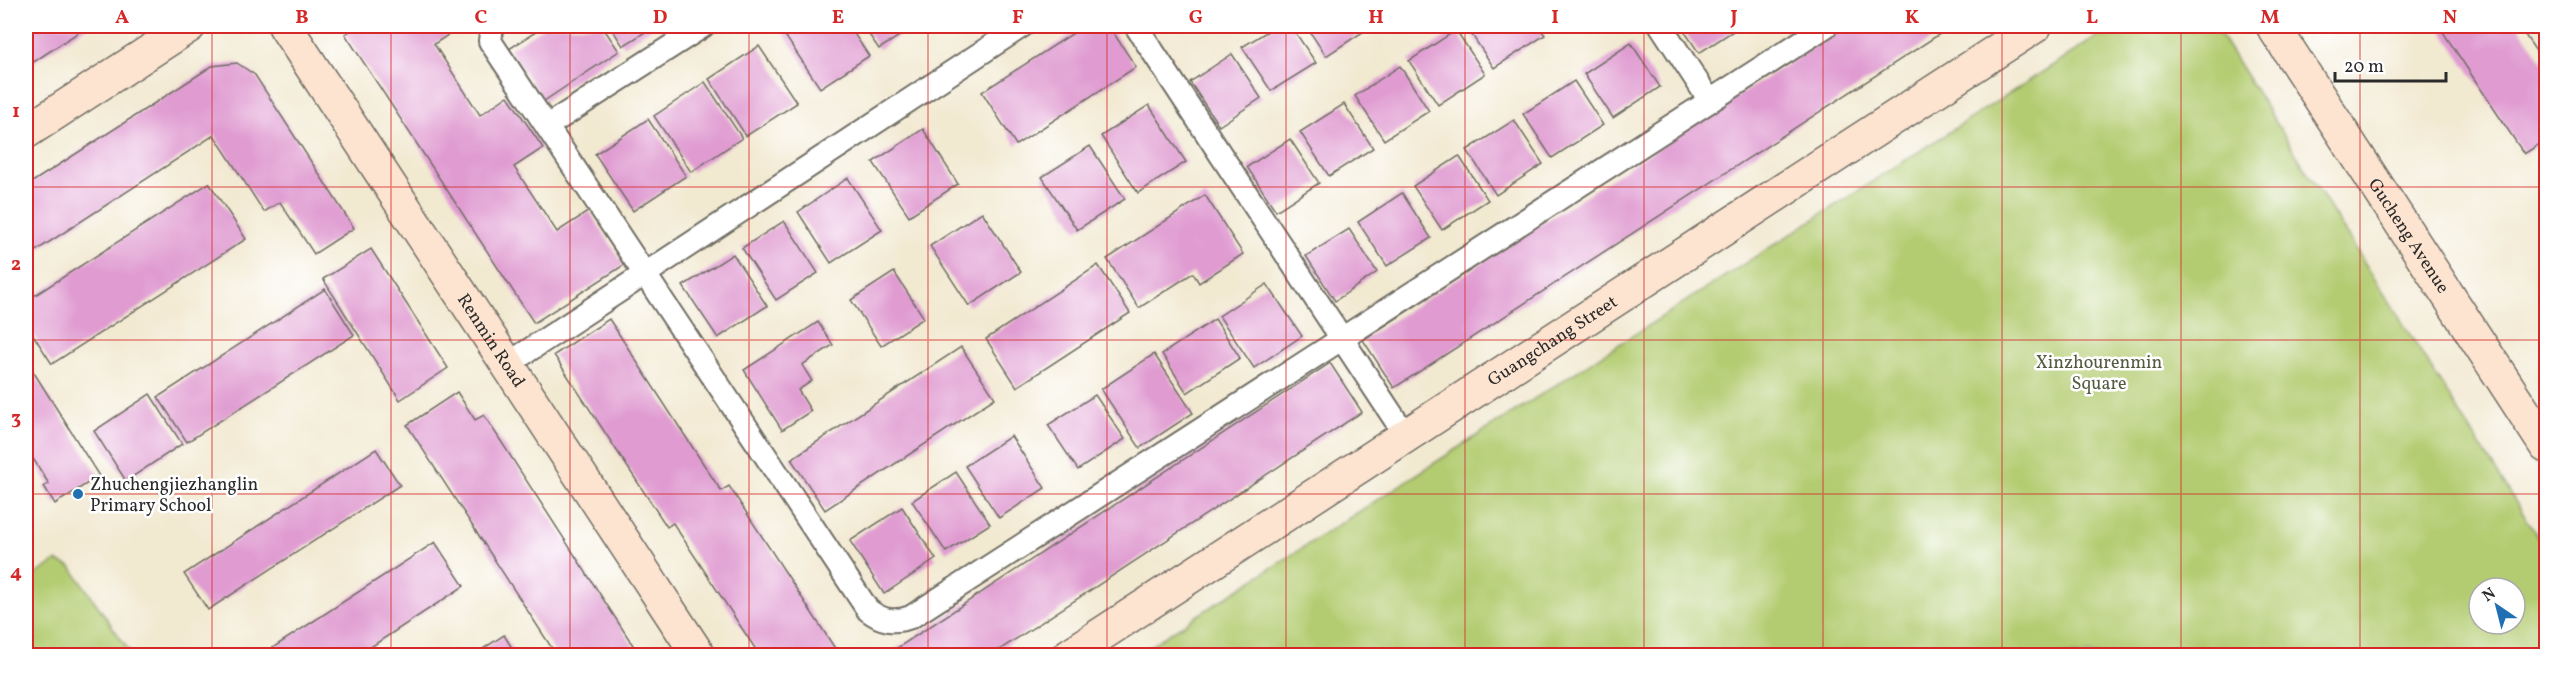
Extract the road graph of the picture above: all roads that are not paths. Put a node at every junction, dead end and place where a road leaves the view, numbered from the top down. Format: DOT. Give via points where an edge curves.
graph roads {
  1 [pos="189,26"];
  2 [pos="285,26"];
  3 [pos="492,26"];
  4 [pos="704,26"];
  5 [pos="1022,26"];
  6 [pos="1136,26"];
  7 [pos="1661,26"];
  8 [pos="1826,26"];
  9 [pos="2034,26"];
  10 [pos="2273,26"];
  11 [pos="1710,101"];
  12 [pos="547,126"];
  13 [pos="26,132"];
  14 [pos="645,274"];
  15 [pos="1342,338"];
  16 [pos="508,364"];
  17 [pos="1406,436"];
  18 [pos="2547,446"];
  19 [pos="699,656"];
  20 [pos="1068,656"];
  1 -- 13 [label="street"];
  2 -- 16 [label="street, Renmin Road"];
  3 -- 12 [label="lane" via="490,41"];
  4 -- 12 [label="lane"];
  5 -- 14 [label="lane"];
  6 -- 15 [label="lane"];
  7 -- 11 [label="lane"];
  8 -- 11 [label="lane"];
  9 -- 17 [label="street, Guangchang Street"];
  10 -- 18 [label="street, Gucheng Avenue"];
  11 -- 15 [label="lane"];
  12 -- 14 [label="lane"];
  14 -- 15 [label="lane" via="868,610 888,621 911,617"];
  14 -- 16 [label="lane"];
  15 -- 17 [label="lane"];
  16 -- 19 [label="street, Renmin Road"];
  17 -- 20 [label="street, Guangchang Street"];
}
